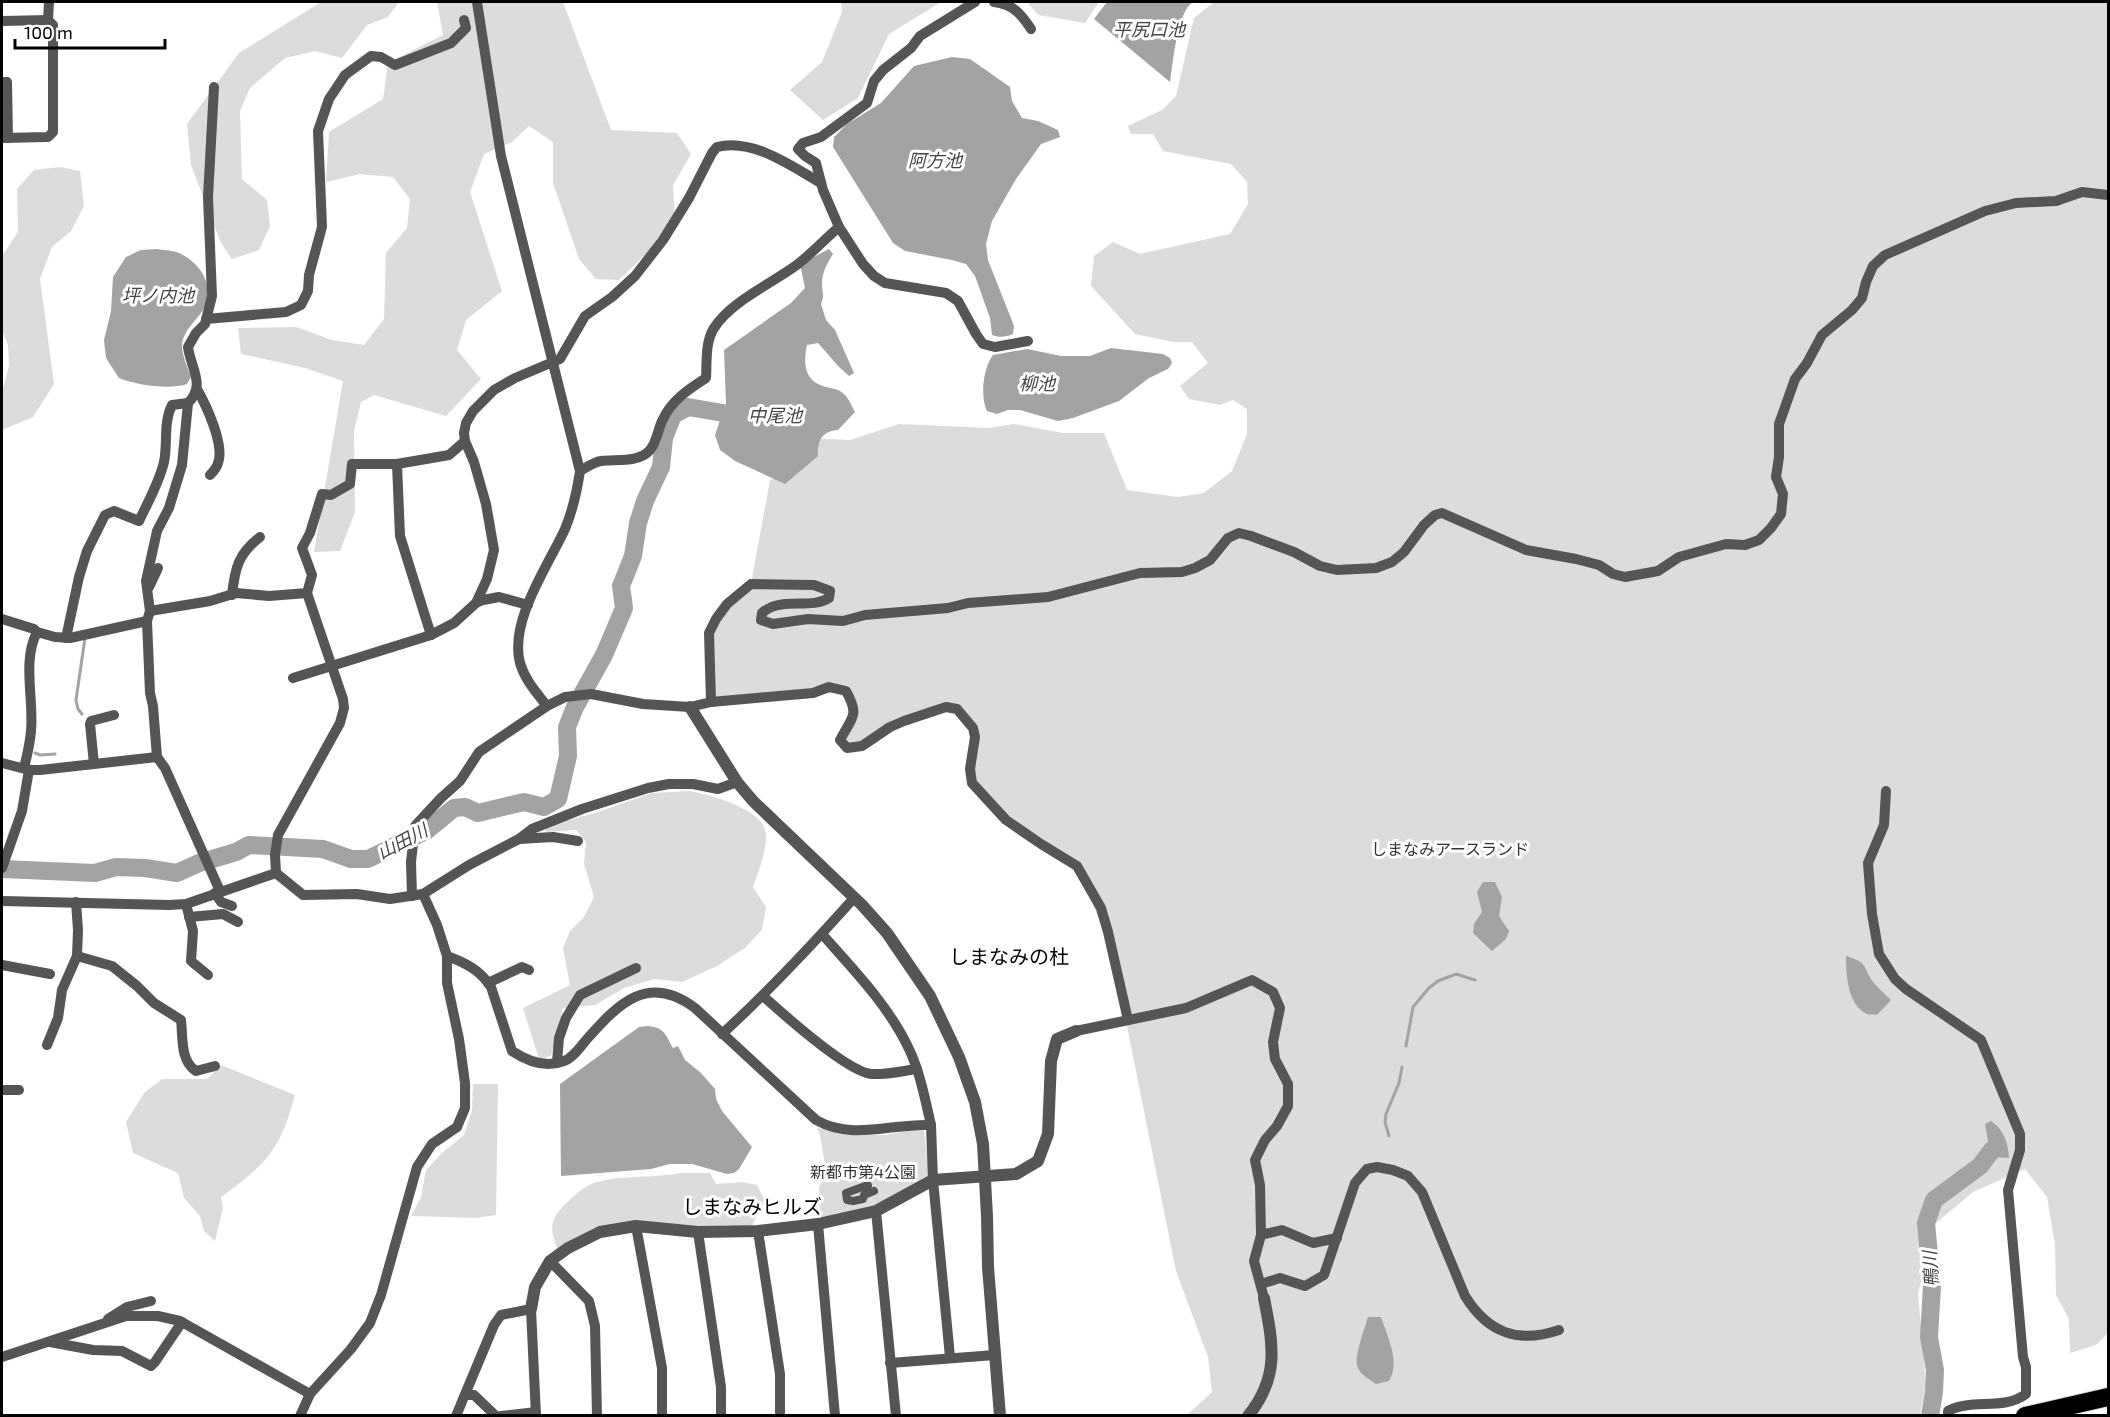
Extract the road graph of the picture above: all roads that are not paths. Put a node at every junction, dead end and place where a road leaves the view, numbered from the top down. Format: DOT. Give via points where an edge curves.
graph roads {
  1 [pos="49,2"];
  2 [pos="477,2"];
  3 [pos="975,2"];
  4 [pos="994,2"];
  5 [pos="48,20"];
  6 [pos="464,20"];
  7 [pos="2,21"];
  8 [pos="1031,29"];
  9 [pos="2,82"];
  10 [pos="214,87"];
  11 [pos="5,138"];
  12 [pos="821,183"];
  13 [pos="2109,195"];
  14 [pos="839,227"];
  15 [pos="206,319"];
  16 [pos="1028,341"];
  17 [pos="553,363"];
  18 [pos="197,389"];
  19 [pos="188,403"];
  20 [pos="465,441"];
  21 [pos="397,464"];
  22 [pos="580,471"];
  23 [pos="210,475"];
  24 [pos="260,537"];
  25 [pos="158,568"];
  26 [pos="147,591"];
  27 [pos="307,593"];
  28 [pos="232,594"];
  29 [pos="476,603"];
  30 [pos="528,605"];
  31 [pos="149,616"];
  32 [pos="2,619"];
  33 [pos="37,632"];
  34 [pos="431,635"];
  35 [pos="66,638"];
  36 [pos="331,667"];
  37 [pos="293,678"];
  38 [pos="711,702"];
  39 [pos="547,706"];
  40 [pos="690,707"];
  41 [pos="114,715"];
  42 [pos="157,757"];
  43 [pos="2,763"];
  44 [pos="94,764"];
  45 [pos="27,769"];
  46 [pos="736,782"];
  47 [pos="1886,791"];
  48 [pos="519,839"];
  49 [pos="578,841"];
  50 [pos="2,864"];
  51 [pos="276,873"];
  52 [pos="218,892"];
  53 [pos="417,895"];
  54 [pos="854,897"];
  55 [pos="2,901"];
  56 [pos="76,902"];
  57 [pos="186,904"];
  58 [pos="232,906"];
  59 [pos="189,917"];
  60 [pos="238,922"];
  61 [pos="822,934"];
  62 [pos="77,956"];
  63 [pos="447,956"];
  64 [pos="2,965"];
  65 [pos="636,969"];
  66 [pos="529,970"];
  67 [pos="50,974"];
  68 [pos="208,975"];
  69 [pos="488,983"];
  70 [pos="763,996"];
  71 [pos="1128,1020"];
  72 [pos="1076,1031"];
  73 [pos="722,1034"];
  74 [pos="47,1045"];
  75 [pos="558,1062"];
  76 [pos="215,1066"];
  77 [pos="917,1069"];
  78 [pos="19,1089"];
  79 [pos="2,1090"];
  80 [pos="931,1125"];
  81 [pos="986,1178"];
  82 [pos="933,1180"];
  83 [pos="876,1211"];
  84 [pos="818,1224"];
  85 [pos="636,1226"];
  86 [pos="758,1231"];
  87 [pos="698,1233"];
  88 [pos="1261,1235"];
  89 [pos="1337,1238"];
  90 [pos="549,1261"];
  91 [pos="1261,1284"];
  92 [pos="1264,1298"];
  93 [pos="151,1301"];
  94 [pos="531,1309"];
  95 [pos="182,1322"];
  96 [pos="102,1324"];
  97 [pos="1559,1330"];
  98 [pos="46,1341"];
  99 [pos="995,1355"];
  100 [pos="2,1357"];
  101 [pos="950,1357"];
  102 [pos="890,1363"];
  103 [pos="310,1394"];
  104 [pos="465,1395"];
  105 [pos="2109,1397"];
  106 [pos="536,1414"];
  107 [pos="300,1416"];
  108 [pos="456,1416"];
  109 [pos="496,1416"];
  110 [pos="501,1416"];
  111 [pos="597,1416"];
  112 [pos="662,1416"];
  113 [pos="721,1416"];
  114 [pos="780,1416"];
  115 [pos="835,1416"];
  116 [pos="896,1416"];
  117 [pos="1000,1416"];
  118 [pos="1248,1416"];
  119 [pos="1948,1416"];
  120 [pos="2025,1416"];
  1 -- 5 [label="street"];
  2 -- 17 [label="street" via="501,156"];
  3 -- 12 [label="street" via="920,36 883,70 874,81 867,103 821,137 803,143 798,149 816,162"];
  4 -- 8 [label="street" via="1007,3"];
  5 -- 7 [label="street"];
  5 -- 11 [label="street" via="53,25 54,132 48,137"];
  6 -- 15 [label="street" via="466,28 451,43 411,60 395,65 371,56 345,75 329,99 318,131 322,227 308,291 301,305 286,312"];
  9 -- 11 [label="street" via="7,82"];
  10 -- 15 [label="street" via="208,196 212,296"];
  12 -- 14 [label="street"];
  12 -- 17 [label="street" via="761,152 737,144 717,147 663,240 635,276 585,316 560,359"];
  13 -- 38 [label="street" via="2082,192 2055,201 2016,203 1985,211 1885,255 1873,266 1862,298 1822,335 1795,379 1779,424 1776,477 1783,494 1781,514 1759,540 1745,545 1726,544 1679,557 1658,571 1624,577 1599,565 1526,550 1442,513 1424,525 1392,562 1376,568 1337,570 1320,566 1294,552 1239,533 1228,538 1210,560 1182,572 1140,573 1048,597 865,615 843,621 773,624 761,620 770,606 823,602 830,591 814,585 751,584 727,604 709,633"];
  14 -- 16 [label="street" via="863,264 885,283 946,293 958,301 983,344"];
  14 -- 22 [label="street" via="713,329 707,344 706,378 683,393 670,408 650,450 638,457 599,461"];
  15 -- 18 [label="street" via="188,347"];
  17 -- 20 [label="street" via="494,390 473,411 464,433"];
  17 -- 22 [label="street"];
  18 -- 19 [label="street"];
  18 -- 23 [label="street" via="209,409 217,438 219,461"];
  19 -- 26 [label="street" via="182,465 169,508 157,531"];
  19 -- 35 [label="street" via="172,405 167,415 164,464 139,520 114,511 105,515 87,551"];
  20 -- 21 [label="street" via="449,455"];
  20 -- 29 [label="street" via="486,504 494,550"];
  21 -- 27 [label="street" via="352,464 350,484 331,495 322,494 302,548 312,575"];
  21 -- 34 [label="street" via="400,536"];
  22 -- 30 [label="street" via="566,527"];
  24 -- 28 [label="street" via="246,548 236,568"];
  25 -- 26 [label="street"];
  26 -- 31 [label="street"];
  27 -- 28 [label="street"];
  27 -- 36 [label="street"];
  28 -- 31 [label="street"];
  29 -- 30 [label="street" via="499,597"];
  29 -- 34 [label="street" via="454,623"];
  30 -- 39 [label="street" via="519,637 520,662 530,685"];
  31 -- 35 [label="street"];
  31 -- 42 [label="street" via="150,693"];
  32 -- 33 [label="street"];
  33 -- 35 [label="street"];
  33 -- 45 [label="street" via="32,642"];
  34 -- 36 [label="street"];
  36 -- 37 [label="street"];
  36 -- 51 [label="street" via="343,699 340,723 278,835"];
  38 -- 40 [label="street"];
  38 -- 71 [label="street" via="813,693 829,687 846,691 854,705 853,718 840,740 847,748 862,746 904,721 946,707 957,709 973,728 975,737 972,783 1006,820 1077,866 1101,908"];
  39 -- 40 [label="street" via="565,697 591,694 643,704"];
  39 -- 53 [label="street" via="479,752 460,781 415,826 411,862"];
  40 -- 46 [label="street"];
  41 -- 44 [label="street" via="91,721"];
  42 -- 44 [label="street"];
  42 -- 52 [label="street"];
  43 -- 45 [label="street"];
  44 -- 45 [label="street"];
  45 -- 50 [label="street" via="22,811"];
  46 -- 48 [label="street" via="718,789 693,784 648,788 555,819"];
  46 -- 54 [label="street"];
  47 -- 119 [label="street" via="1884,825 1868,863 1879,954 1906,989 1981,1040 2020,1134 2020,1150 2008,1190 2026,1394 2017,1400 1956,1407"];
  48 -- 49 [label="street" via="553,837"];
  48 -- 53 [label="street"];
  51 -- 52 [label="street"];
  51 -- 53 [label="street" via="303,895 348,893 390,899"];
  52 -- 57 [label="street"];
  52 -- 58 [label="street" via="221,902"];
  53 -- 63 [label="street" via="437,925"];
  54 -- 61 [label="street"];
  54 -- 81 [label="street" via="912,967 951,1038 975,1102"];
  55 -- 56 [label="street"];
  56 -- 57 [label="street"];
  56 -- 62 [label="street"];
  57 -- 59 [label="street"];
  59 -- 60 [label="street" via="223,914"];
  59 -- 68 [label="street" via="193,931 191,961"];
  61 -- 70 [label="street"];
  61 -- 77 [label="street" via="882,1006 909,1048"];
  62 -- 74 [label="street" via="62,990 58,1018"];
  62 -- 76 [label="street" via="111,966 154,1003 181,1020 190,1067 196,1071"];
  63 -- 69 [label="street" via="476,969"];
  63 -- 103 [label="street" via="447,983 459,1039 465,1108 456,1127 432,1144 417,1167 370,1323"];
  64 -- 67 [label="street"];
  65 -- 75 [label="street" via="580,995 559,1038"];
  66 -- 69 [label="street" via="522,967"];
  69 -- 75 [label="street" via="512,1051 540,1064"];
  70 -- 73 [label="street"];
  70 -- 77 [label="street" via="800,1029 858,1069 869,1074"];
  71 -- 72 [label="street"];
  71 -- 88 [label="street" via="1186,1008 1252,980 1273,992 1280,1008 1275,1059 1288,1084 1288,1106 1255,1160"];
  72 -- 81 [label="street" via="1057,1039 1051,1061 1048,1134 1038,1161 1016,1174"];
  73 -- 75 [label="street" via="686,1001 672,994 637,995 618,1006 574,1054"];
  73 -- 80 [label="street" via="816,1120 828,1126 864,1131"];
  77 -- 80 [label="street"];
  78 -- 79 [label="street"];
  80 -- 82 [label="street"];
  81 -- 82 [label="street"];
  81 -- 99 [label="street"];
  82 -- 83 [label="street"];
  82 -- 101 [label="street"];
  83 -- 84 [label="street"];
  83 -- 102 [label="street"];
  84 -- 86 [label="street"];
  84 -- 115 [label="street"];
  85 -- 87 [label="street"];
  85 -- 90 [label="street" via="600,1232"];
  85 -- 112 [label="street" via="662,1368"];
  86 -- 87 [label="street"];
  86 -- 114 [label="street" via="780,1374"];
  87 -- 113 [label="street" via="721,1388"];
  88 -- 89 [label="street" via="1282,1230 1313,1244"];
  88 -- 91 [label="street" via="1254,1261"];
  89 -- 91 [label="street" via="1324,1275 1305,1286 1280,1278"];
  89 -- 97 [label="street" via="1361,1174 1372,1167 1396,1171 1408,1176 1422,1192 1465,1296 1484,1320 1519,1337"];
  90 -- 94 [label="street" via="535,1287"];
  90 -- 111 [label="street" via="589,1301 595,1326"];
  91 -- 92 [label="street"];
  92 -- 118 [label="street" via="1273,1342 1272,1364 1269,1382"];
  93 -- 96 [label="street" via="127,1307"];
  94 -- 104 [label="street" via="501,1315"];
  94 -- 106 [label="street"];
  95 -- 96 [label="street" via="137,1315"];
  95 -- 98 [label="street" via="151,1366 122,1351"];
  95 -- 103 [label="street"];
  96 -- 98 [label="street"];
  98 -- 100 [label="street"];
  99 -- 101 [label="street"];
  99 -- 117 [label="street"];
  101 -- 102 [label="street"];
  102 -- 116 [label="street"];
  103 -- 107 [label="street"];
  104 -- 108 [label="street"];
  104 -- 109 [label="street" via="474,1395"];
  105 -- 120 [label="highway"];
  106 -- 110 [label="street"];
}
